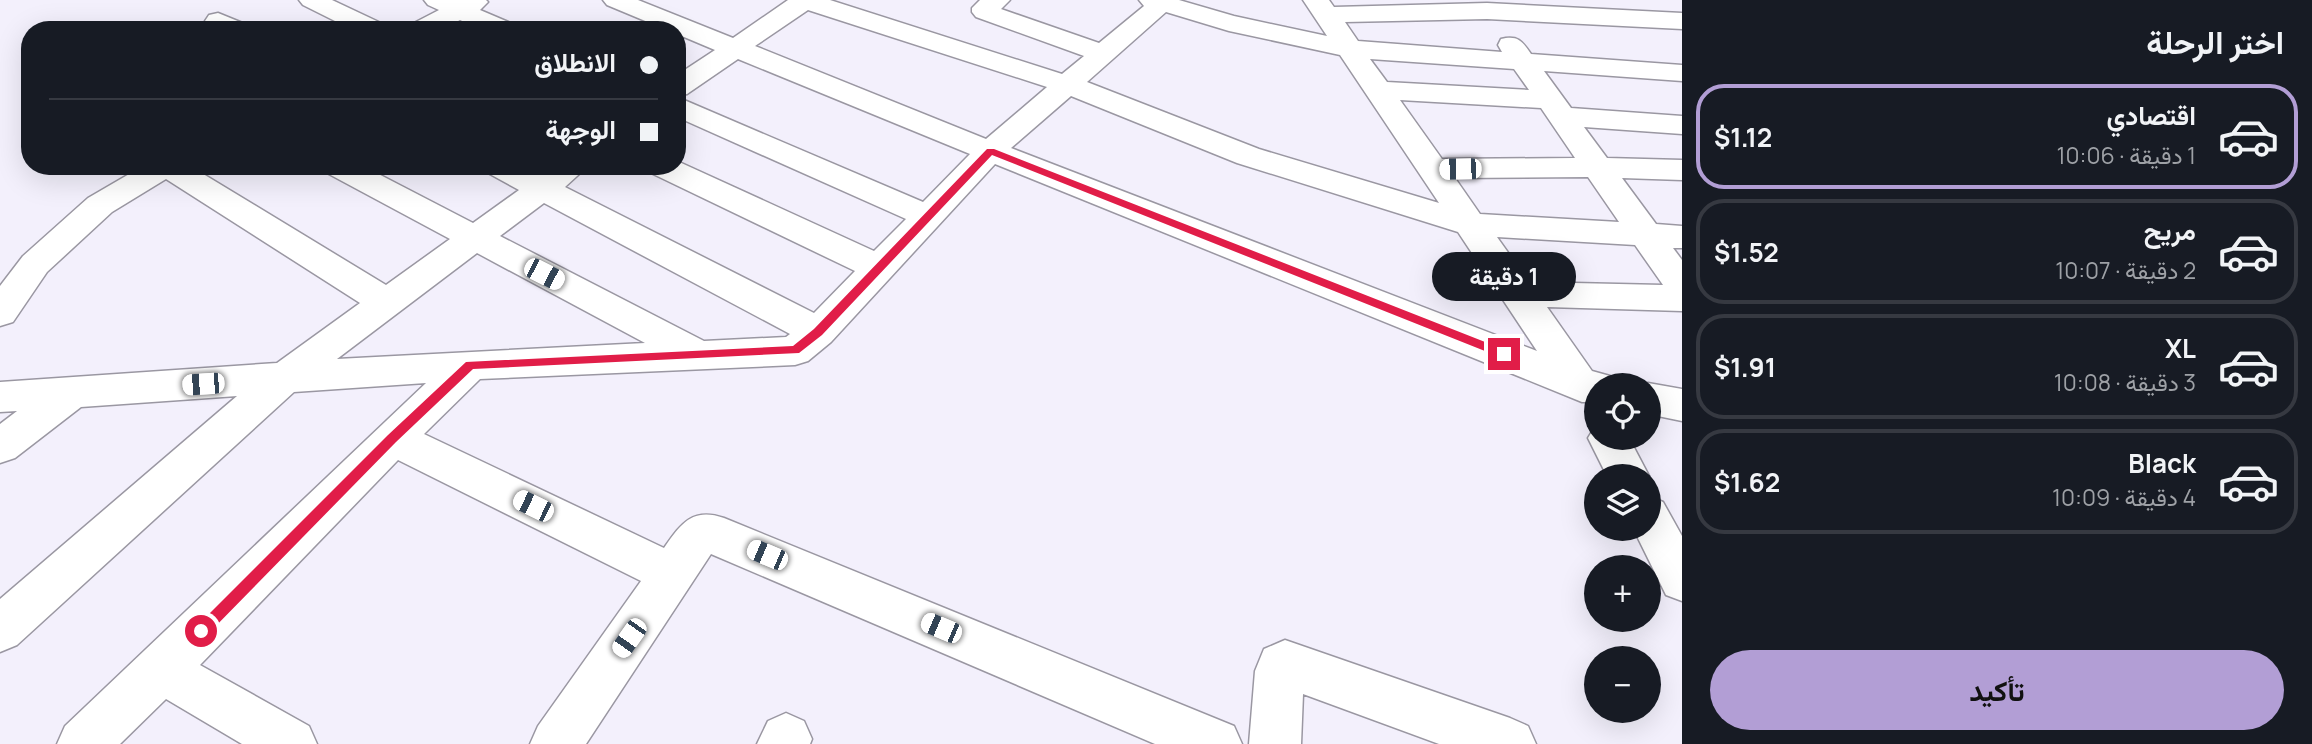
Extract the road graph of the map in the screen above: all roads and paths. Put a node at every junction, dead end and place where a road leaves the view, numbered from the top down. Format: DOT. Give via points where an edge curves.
graph roads {
  1 [pos="312,0"];
  2 [pos="616,0"];
  3 [pos="805,0"];
  4 [pos="997,0"];
  5 [pos="1157,2"];
  6 [pos="458,3"];
  7 [pos="1321,8"];
  8 [pos="1487,11"];
  9 [pos="1224,12"];
  10 [pos="1636,19"];
  11 [pos="355,21"];
  12 [pos="433,21"];
  13 [pos="489,21"];
  14 [pos="669,21"];
  15 [pos="1682,21"];
  16 [pos="686,28"];
  17 [pos="734,47"];
  18 [pos="1350,49"];
  19 [pos="1104,54"];
  20 [pos="1521,59"];
  21 [pos="1682,72"];
  22 [pos="686,82"];
  23 [pos="1068,85"];
  24 [pos="1378,90"];
  25 [pos="1556,108"];
  26 [pos="686,110"];
  27 [pos="1682,124"];
  28 [pos="990,151"];
  29 [pos="1597,167"];
  30 [pos="1432,169"];
  31 [pos="1682,170"];
  32 [pos="151,175"];
  33 [pos="181,175"];
  34 [pos="355,175"];
  35 [pos="516,175"];
  36 [pos="561,175"];
  37 [pos="681,175"];
  38 [pos="543,189"];
  39 [pos="929,217"];
  40 [pos="1470,224"];
  41 [pos="1646,235"];
  42 [pos="1682,237"];
  43 [pos="477,239"];
  44 [pos="880,268"];
  45 [pos="1682,286"];
  46 [pos="1519,294"];
  47 [pos="1682,298"];
  48 [pos="387,303"];
  49 [pos="0,313"];
  50 [pos="818,332"];
  51 [pos="701,356"];
  52 [pos="470,365"];
  53 [pos="283,379"];
  54 [pos="1584,385"];
  55 [pos="1584,392"];
  56 [pos="71,393"];
  57 [pos="0,397"];
  58 [pos="1661,401"];
  59 [pos="1682,405"];
  60 [pos="392,438"];
  61 [pos="0,446"];
  62 [pos="1661,540"];
  63 [pos="673,574"];
  64 [pos="1682,580"];
  65 [pos="0,629"];
  66 [pos="162,670"];
  67 [pos="83,744"];
  68 [pos="291,744"];
  69 [pos="556,744"];
  70 [pos="1215,744"];
  71 [pos="1275,744"];
  72 [pos="1510,744"];
  1 -- 11 [label="street"];
  2 -- 14 [label="street"];
  3 -- 17 [label="street"];
  3 -- 23 [label="street"];
  4 -- 19 [label="street" via="985,12"];
  5 -- 9 [label="street"];
  5 -- 19 [label="street"];
  6 -- 12 [label="street"];
  6 -- 13 [label="street"];
  7 -- 8 [label="street"];
  7 -- 18 [label="street"];
  8 -- 10 [label="street"];
  8 -- 20 [label="street"];
  9 -- 18 [label="street"];
  10 -- 15 [label="street"];
  10 -- 21 [label="street"];
  16 -- 17 [label="street"];
  17 -- 22 [label="street"];
  17 -- 28 [label="street"];
  18 -- 20 [label="street"];
  18 -- 24 [label="street"];
  19 -- 23 [label="street"];
  20 -- 21 [label="street"];
  20 -- 25 [label="street"];
  23 -- 28 [label="street"];
  23 -- 40 [label="street" via="1248,156"];
  24 -- 25 [label="street"];
  24 -- 30 [label="street"];
  25 -- 27 [label="street"];
  25 -- 29 [label="street"];
  26 -- 39 [label="street"];
  28 -- 39 [label="street"];
  28 -- 55 [label="street"];
  29 -- 30 [label="street"];
  29 -- 31 [label="street"];
  29 -- 41 [label="street"];
  30 -- 40 [label="street"];
  32 -- 49 [label="street" via="100,205 34,264"];
  33 -- 48 [label="street"];
  34 -- 43 [label="street"];
  35 -- 38 [label="street"];
  36 -- 38 [label="street"];
  37 -- 44 [label="street"];
  38 -- 43 [label="street"];
  38 -- 50 [label="street"];
  39 -- 44 [label="street"];
  40 -- 41 [label="street"];
  40 -- 46 [label="street"];
  41 -- 42 [label="street"];
  41 -- 45 [label="street"];
  43 -- 48 [label="street"];
  43 -- 51 [label="street"];
  44 -- 50 [label="street"];
  46 -- 47 [label="street"];
  46 -- 54 [label="street"];
  48 -- 53 [label="street"];
  50 -- 51 [label="street" via="795,351"];
  51 -- 52 [label="street"];
  52 -- 53 [label="street"];
  52 -- 60 [label="street"];
  53 -- 56 [label="street"];
  53 -- 65 [label="street"];
  56 -- 57 [label="street"];
  56 -- 61 [label="street"];
  58 -- 59 [label="street"];
  60 -- 63 [label="street"];
  60 -- 66 [label="street"];
  62 -- 64 [label="street"];
  63 -- 69 [label="street"];
  63 -- 70 [label="street" via="699,535 718,534"];
  66 -- 67 [label="street"];
  66 -- 68 [label="street"];
  71 -- 72 [label="street" via="1280,671 1285,664"];
}
